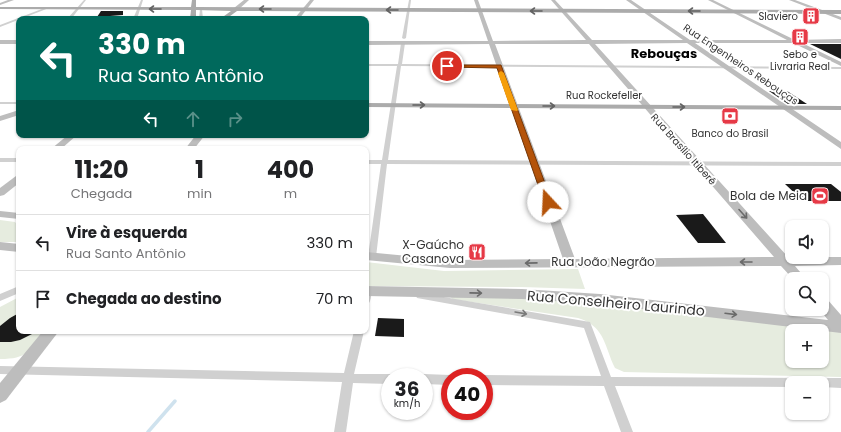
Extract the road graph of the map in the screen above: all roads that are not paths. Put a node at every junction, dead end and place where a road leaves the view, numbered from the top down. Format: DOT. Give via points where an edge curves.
graph roads {
  1 [pos="12,0"];
  2 [pos="85,0"];
  3 [pos="142,0"];
  4 [pos="247,0"];
  5 [pos="312,0"];
  6 [pos="410,0"];
  7 [pos="476,0"];
  8 [pos="553,0"];
  9 [pos="628,0"];
  10 [pos="710,0"];
  11 [pos="754,0"];
  12 [pos="791,0"];
  13 [pos="797,0"];
  14 [pos="194,1"];
  15 [pos="201,1"];
  16 [pos="758,1"];
  17 [pos="0,4"];
  18 [pos="0,8"];
  19 [pos="48,8"];
  20 [pos="78,8"];
  21 [pos="139,9"];
  22 [pos="194,9"];
  23 [pos="201,9"];
  24 [pos="236,9"];
  25 [pos="304,10"];
  26 [pos="409,10"];
  27 [pos="479,10"];
  28 [pos="562,11"];
  29 [pos="644,11"];
  30 [pos="733,11"];
  31 [pos="823,12"];
  32 [pos="829,12"];
  33 [pos="841,12"];
  34 [pos="27,16"];
  35 [pos="71,16"];
  36 [pos="136,16"];
  37 [pos="193,16"];
  38 [pos="201,16"];
  39 [pos="227,16"];
  40 [pos="299,16"];
  41 [pos="841,17"];
  42 [pos="16,20"];
  43 [pos="7,24"];
  44 [pos="16,24"];
  45 [pos="0,25"];
  46 [pos="0,38"];
  47 [pos="16,38"];
  48 [pos="369,38"];
  49 [pos="404,40"];
  50 [pos="489,40"];
  51 [pos="791,40"];
  52 [pos="589,41"];
  53 [pos="688,41"];
  54 [pos="841,41"];
  55 [pos="0,42"];
  56 [pos="16,42"];
  57 [pos="369,43"];
  58 [pos="841,64"];
  59 [pos="369,65"];
  60 [pos="400,66"];
  61 [pos="499,66"];
  62 [pos="612,66"];
  63 [pos="727,68"];
  64 [pos="841,68"];
  65 [pos="0,103"];
  66 [pos="16,103"];
  67 [pos="369,105"];
  68 [pos="394,105"];
  69 [pos="513,106"];
  70 [pos="647,107"];
  71 [pos="785,108"];
  72 [pos="841,108"];
  73 [pos="16,113"];
  74 [pos="0,119"];
  75 [pos="69,138"];
  76 [pos="199,138"];
  77 [pos="59,146"];
  78 [pos="192,146"];
  79 [pos="841,146"];
  80 [pos="0,160"];
  81 [pos="16,160"];
  82 [pos="369,162"];
  83 [pos="385,162"];
  84 [pos="534,162"];
  85 [pos="697,163"];
  86 [pos="841,164"];
  87 [pos="16,180"];
  88 [pos="0,193"];
  89 [pos="0,214"];
  90 [pos="16,216"];
  91 [pos="0,246"];
  92 [pos="16,248"];
  93 [pos="369,257"];
  94 [pos="829,261"];
  95 [pos="841,261"];
  96 [pos="570,262"];
  97 [pos="785,262"];
  98 [pos="787,264"];
  99 [pos="794,272"];
  100 [pos="16,290"];
  101 [pos="400,292"];
  102 [pos="369,294"];
  103 [pos="0,298"];
  104 [pos="829,311"];
  105 [pos="841,326"];
  106 [pos="50,334"];
  107 [pos="358,334"];
  108 [pos="0,370"];
  109 [pos="20,370"];
  110 [pos="348,379"];
  111 [pos="381,379"];
  112 [pos="493,380"];
  113 [pos="608,380"];
  114 [pos="841,383"];
  115 [pos="0,395"];
  116 [pos="340,432"];
  117 [pos="627,432"];
  1 -- 17 [label="main road"];
  2 -- 20 [label="street"];
  3 -- 21 [label="street"];
  4 -- 24 [label="main road"];
  5 -- 25 [label="main road"];
  6 -- 26 [label="street"];
  7 -- 27 [label="main road"];
  8 -- 28 [label="main road, Rua Brasílio Itiberê"];
  9 -- 29 [label="main road, Rua Engenheiros Rebouças"];
  10 -- 30 [label="main road"];
  11 -- 16 [label="street"];
  12 -- 31 [label="main road"];
  13 -- 32 [label="main road"];
  14 -- 15 [label="main road"];
  14 -- 22 [label="main road"];
  15 -- 23 [label="main road"];
  18 -- 19 [label="main road"];
  19 -- 20 [label="main road"];
  19 -- 34 [label="street"];
  20 -- 21 [label="main road"];
  20 -- 35 [label="street"];
  22 -- 21 [label="main road, one-way"];
  21 -- 36 [label="street"];
  22 -- 23 [label="main road"];
  22 -- 37 [label="main road"];
  23 -- 24 [label="main road"];
  23 -- 38 [label="street"];
  25 -- 24 [label="main road, one-way"];
  24 -- 39 [label="main road"];
  26 -- 25 [label="main road, one-way"];
  25 -- 40 [label="main road"];
  26 -- 27 [label="main road"];
  26 -- 49 [label="street"];
  28 -- 27 [label="main road, one-way"];
  27 -- 50 [label="main road"];
  28 -- 29 [label="main road"];
  28 -- 52 [label="main road, Rua Brasílio Itiberê"];
  30 -- 29 [label="main road, one-way"];
  29 -- 53 [label="main road, Rua Engenheiros Rebouças"];
  30 -- 31 [label="main road"];
  30 -- 51 [label="main road"];
  31 -- 32 [label="main road"];
  31 -- 41 [label="main road"];
  32 -- 33 [label="main road"];
  32 -- 41 [label="main road"];
  42 -- 43 [label="street"];
  43 -- 44 [label="street"];
  43 -- 45 [label="street"];
  46 -- 47 [label="main road"];
  48 -- 49 [label="main road"];
  49 -- 50 [label="main road"];
  49 -- 57 [label="main road"];
  49 -- 60 [label="street"];
  50 -- 52 [label="main road"];
  50 -- 61 [label="main road"];
  51 -- 53 [label="main road"];
  51 -- 54 [label="main road"];
  51 -- 58 [label="main road"];
  52 -- 53 [label="main road"];
  52 -- 62 [label="main road, Rua Brasílio Itiberê"];
  53 -- 63 [label="main road, Rua Engenheiros Rebouças"];
  55 -- 56 [label="main road"];
  59 -- 60 [label="street"];
  60 -- 61 [label="street"];
  60 -- 68 [label="street"];
  61 -- 62 [label="street"];
  61 -- 69 [label="main road"];
  62 -- 63 [label="street"];
  62 -- 70 [label="main road, Rua Brasílio Itiberê"];
  63 -- 64 [label="street"];
  63 -- 71 [label="main road, Rua Engenheiros Rebouças"];
  65 -- 66 [label="street"];
  67 -- 68 [label="main road, Rua Rockefeller"];
  68 -- 69 [label="main road, Rua Rockefeller, one-way"];
  68 -- 83 [label="street"];
  69 -- 70 [label="main road, Rua Rockefeller, one-way"];
  69 -- 84 [label="main road"];
  70 -- 71 [label="main road, Rua Rockefeller, one-way"];
  70 -- 85 [label="main road, Rua Brasílio Itiberê"];
  71 -- 72 [label="main road, Rua Rockefeller"];
  71 -- 79 [label="main road, Rua Engenheiros Rebouças"];
  73 -- 74 [label="main road"];
  75 -- 77 [label="main road"];
  76 -- 78 [label="main road"];
  80 -- 81 [label="street"];
  82 -- 83 [label="street"];
  83 -- 84 [label="street"];
  83 -- 93 [label="street"];
  84 -- 85 [label="street"];
  84 -- 96 [label="main road"];
  85 -- 86 [label="street"];
  85 -- 97 [label="main road, Rua Brasílio Itiberê, one-way"];
  87 -- 88 [label="main road"];
  89 -- 90 [label="main road"];
  91 -- 92 [label="main road"];
  96 -- 93 [label="main road, Rua João Negrão, one-way" via="450,264"];
  94 -- 95 [label="main road, Rua João Negrão"];
  97 -- 96 [label="main road, Rua João Negrão, one-way"];
  98 -- 99 [label="main road, Rua Brasílio Itiberê"];
  100 -- 103 [label="street"];
  101 -- 102 [label="main road, Rua Conselheiro Laurindo"];
  101 -- 105 [label="main road, Rua Conselheiro Laurindo, one-way" via="522,294 600,299"];
  101 -- 113 [label="street, one-way" via="587,324"];
  104 -- 105 [label="main road"];
  106 -- 109 [label="main road"];
  107 -- 110 [label="street"];
  108 -- 109 [label="street"];
  109 -- 110 [label="street"];
  109 -- 115 [label="main road"];
  110 -- 111 [label="street"];
  110 -- 116 [label="street"];
  112 -- 113 [label="street"];
  113 -- 114 [label="street"];
  113 -- 117 [label="street"];
}
